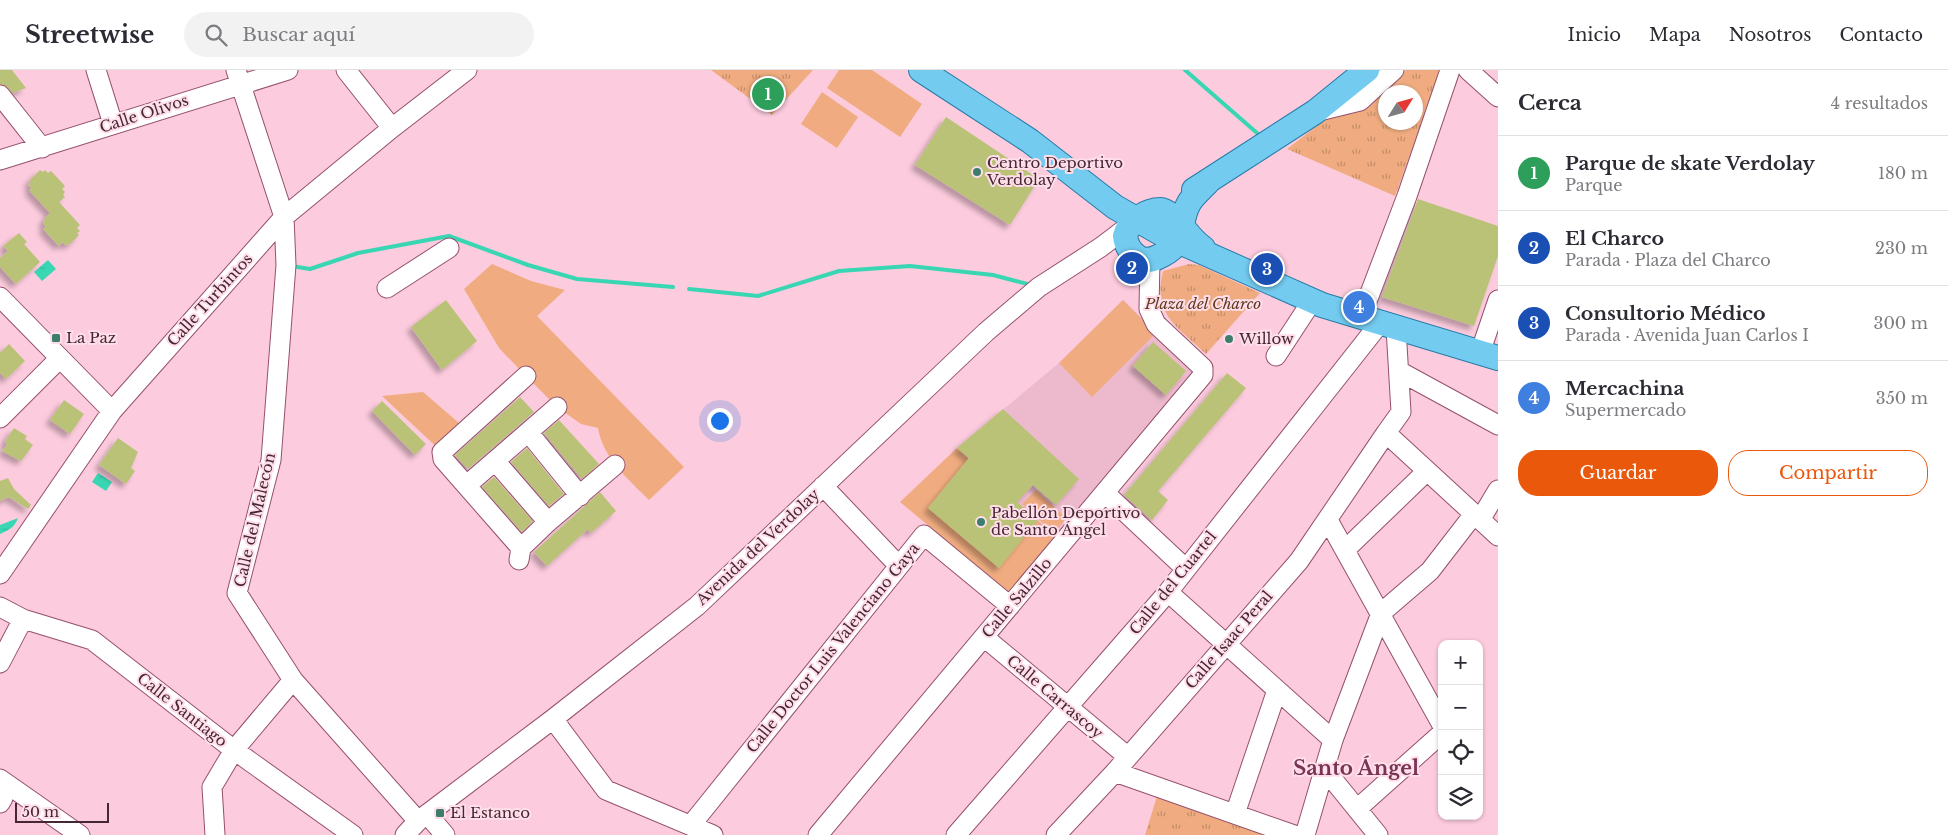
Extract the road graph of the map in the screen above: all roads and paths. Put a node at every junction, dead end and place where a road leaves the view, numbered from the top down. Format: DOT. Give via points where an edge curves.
graph roads {
  1 [pos="96,70"];
  2 [pos="288,70"];
  3 [pos="346,70"];
  4 [pos="467,70"];
  5 [pos="921,70"];
  6 [pos="1367,70"];
  7 [pos="1394,70"];
  8 [pos="1450,70"];
  9 [pos="1468,70"];
  10 [pos="238,77"];
  11 [pos="0,96"];
  12 [pos="1498,97"];
  13 [pos="1315,112"];
  14 [pos="113,124"];
  15 [pos="392,128"];
  16 [pos="42,148"];
  17 [pos="0,160"];
  18 [pos="1207,183"];
  19 [pos="284,217"];
  20 [pos="1180,236"];
  21 [pos="1131,237"];
  22 [pos="449,248"];
  23 [pos="387,288"];
  24 [pos="0,297"];
  25 [pos="1498,300"];
  26 [pos="1312,301"];
  27 [pos="1379,322"];
  28 [pos="1489,355"];
  29 [pos="1276,356"];
  30 [pos="60,358"];
  31 [pos="1399,371"];
  32 [pos="526,376"];
  33 [pos="557,407"];
  34 [pos="112,411"];
  35 [pos="0,418"];
  36 [pos="1498,425"];
  37 [pos="529,432"];
  38 [pos="1386,433"];
  39 [pos="496,462"];
  40 [pos="615,465"];
  41 [pos="1427,471"];
  42 [pos="467,485"];
  43 [pos="823,486"];
  44 [pos="1498,490"];
  45 [pos="1106,494"];
  46 [pos="580,496"];
  47 [pos="1477,517"];
  48 [pos="1328,520"];
  49 [pos="548,522"];
  50 [pos="1498,536"];
  51 [pos="1345,550"];
  52 [pos="899,566"];
  53 [pos="1186,569"];
  54 [pos="0,574"];
  55 [pos="1168,592"];
  56 [pos="1010,606"];
  57 [pos="0,607"];
  58 [pos="1381,613"];
  59 [pos="23,619"];
  60 [pos="984,637"];
  61 [pos="1226,644"];
  62 [pos="0,663"];
  63 [pos="294,680"];
  64 [pos="1277,690"];
  65 [pos="1068,707"];
  66 [pos="1438,718"];
  67 [pos="553,719"];
  68 [pos="1438,737"];
  69 [pos="1333,740"];
  70 [pos="234,750"];
  71 [pos="1127,756"];
  72 [pos="1326,771"];
  73 [pos="1114,772"];
  74 [pos="0,779"];
  75 [pos="0,791"];
  76 [pos="0,803"];
  77 [pos="1357,809"];
  78 [pos="1234,814"];
  79 [pos="423,817"];
  80 [pos="691,825"];
  81 [pos="710,834"];
  82 [pos="80,835"];
  83 [pos="215,835"];
  84 [pos="353,835"];
  85 [pos="405,835"];
  86 [pos="445,835"];
  87 [pos="818,835"];
  88 [pos="956,835"];
  89 [pos="1056,835"];
  90 [pos="1294,835"];
  91 [pos="1305,835"];
  92 [pos="1378,835"];
  1 -- 14 [label="street"];
  2 -- 10 [label="street, Calle Olivos"];
  3 -- 15 [label="street"];
  4 -- 15 [label="street, Calle Turbintos"];
  5 -- 21 [label="main road" via="1017,132 1083,182"];
  6 -- 13 [label="main road"];
  7 -- 13 [label="street" via="1360,101"];
  8 -- 27 [label="street" via="1407,196"];
  9 -- 12 [label="street"];
  10 -- 14 [label="street, Calle Olivos"];
  10 -- 19 [label="street, Calle del Malecón"];
  11 -- 16 [label="street"];
  13 -- 18 [label="main road"];
  14 -- 16 [label="street, Calle Olivos"];
  15 -- 19 [label="street, Calle Turbintos"];
  16 -- 17 [label="street, Calle Olivos"];
  18 -- 20 [label="main road" via="1189,203"];
  18 -- 21 [label="main road"];
  19 -- 34 [label="street, Calle Turbintos"];
  19 -- 63 [label="street, Calle del Malecón" via="286,265 271,460 237,593"];
  20 -- 21 [label="main road" via="1162,255"];
  20 -- 21 [label="main road" via="1176,218 1167,212"];
  20 -- 26 [label="main road" via="1226,263"];
  21 -- 43 [label="street, Avenida del Verdolay" via="1039,287 994,325"];
  21 -- 45 [label="street, Calle Salzillo" via="1151,316 1204,372"];
  22 -- 23 [label="street"];
  24 -- 30 [label="street"];
  25 -- 28 [label="street"];
  26 -- 27 [label="main road"];
  26 -- 29 [label="street"];
  27 -- 28 [label="main road"];
  27 -- 31 [label="street, Calle Isaac Peral"];
  27 -- 53 [label="street, Calle del Cuartel"];
  30 -- 34 [label="street"];
  30 -- 35 [label="street"];
  31 -- 36 [label="street"];
  31 -- 38 [label="street, Calle Isaac Peral" via="1401,412"];
  32 -- 42 [label="street" via="442,452 443,458"];
  33 -- 37 [label="street"];
  34 -- 54 [label="street, Calle Turbintos"];
  37 -- 39 [label="street"];
  37 -- 46 [label="street"];
  38 -- 41 [label="street"];
  38 -- 48 [label="street, Calle Isaac Peral"];
  39 -- 42 [label="street"];
  39 -- 49 [label="street"];
  40 -- 46 [label="street"];
  41 -- 47 [label="street"];
  41 -- 51 [label="street"];
  42 -- 49 [label="street" via="520,554"];
  43 -- 52 [label="street"];
  43 -- 67 [label="street, Avenida del Verdolay" via="697,606"];
  44 -- 47 [label="street"];
  45 -- 53 [label="street"];
  45 -- 56 [label="street, Calle Salzillo"];
  46 -- 49 [label="street"];
  47 -- 50 [label="street"];
  47 -- 58 [label="street" via="1430,571"];
  48 -- 51 [label="street"];
  48 -- 61 [label="street, Calle Isaac Peral" via="1299,560"];
  51 -- 58 [label="street"];
  52 -- 56 [label="street, Calle Doctor Luis Valenciano Gaya" via="924,535"];
  52 -- 80 [label="street, Calle Doctor Luis Valenciano Gaya"];
  53 -- 55 [label="street, Calle del Cuartel"];
  55 -- 61 [label="street"];
  55 -- 65 [label="street, Calle del Cuartel"];
  56 -- 60 [label="street, Calle Salzillo"];
  57 -- 59 [label="street, Calle Santiago"];
  58 -- 66 [label="street"];
  58 -- 69 [label="street"];
  59 -- 62 [label="street"];
  59 -- 70 [label="street, Calle Santiago" via="92,640"];
  60 -- 65 [label="street, Calle Carrascoy"];
  60 -- 87 [label="street, Calle Salzillo"];
  61 -- 64 [label="street"];
  61 -- 71 [label="street, Calle Isaac Peral"];
  63 -- 70 [label="street"];
  63 -- 79 [label="street, Calle del Malecón"];
  64 -- 69 [label="street"];
  64 -- 78 [label="street"];
  65 -- 71 [label="street, Calle Carrascoy"];
  65 -- 88 [label="street, Calle del Cuartel"];
  67 -- 79 [label="street, Avenida del Verdolay"];
  67 -- 80 [label="street" via="606,790"];
  68 -- 77 [label="street"];
  69 -- 72 [label="street"];
  70 -- 83 [label="street" via="212,787"];
  70 -- 84 [label="street, Calle Santiago"];
  71 -- 73 [label="street, Calle Isaac Peral"];
  72 -- 77 [label="street"];
  72 -- 91 [label="street"];
  73 -- 78 [label="street"];
  73 -- 89 [label="street, Calle Isaac Peral"];
  74 -- 82 [label="street"];
  75 -- 76 [label="street" via="3,798"];
  77 -- 92 [label="street"];
  78 -- 90 [label="street"];
  79 -- 85 [label="street, Avenida del Verdolay"];
  79 -- 86 [label="street, Calle del Malecón"];
  80 -- 81 [label="street"];
}
